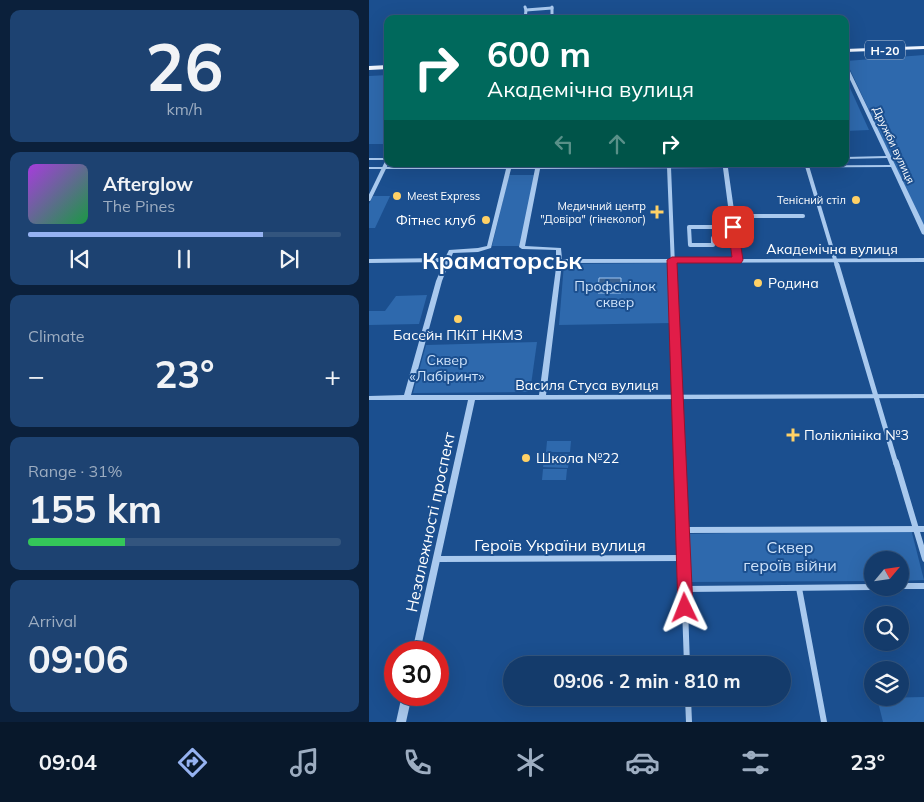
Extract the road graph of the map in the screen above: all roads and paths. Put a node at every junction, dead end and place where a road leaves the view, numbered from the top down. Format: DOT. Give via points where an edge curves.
graph roads {
  1 [pos="525,15"];
  2 [pos="551,15"];
  3 [pos="924,47"];
  4 [pos="849,51"];
  5 [pos="384,67"];
  6 [pos="369,68"];
  7 [pos="849,74"];
  8 [pos="849,158"];
  9 [pos="888,158"];
  10 [pos="369,159"];
  11 [pos="384,160"];
  12 [pos="849,166"];
  13 [pos="892,166"];
  14 [pos="528,167"];
  15 [pos="535,167"];
  16 [pos="669,167"];
  17 [pos="725,167"];
  18 [pos="807,167"];
  19 [pos="369,168"];
  20 [pos="384,168"];
  21 [pos="509,168"];
  22 [pos="524,168"];
  23 [pos="369,199"];
  24 [pos="731,216"];
  25 [pos="803,216"];
  26 [pos="733,227"];
  27 [pos="924,234"];
  28 [pos="735,238"];
  29 [pos="447,260"];
  30 [pos="672,260"];
  31 [pos="738,260"];
  32 [pos="835,260"];
  33 [pos="924,260"];
  34 [pos="369,261"];
  35 [pos="559,264"];
  36 [pos="876,396"];
  37 [pos="924,396"];
  38 [pos="678,397"];
  39 [pos="369,398"];
  40 [pos="407,398"];
  41 [pos="472,398"];
  42 [pos="542,398"];
  43 [pos="924,528"];
  44 [pos="915,529"];
  45 [pos="682,530"];
  46 [pos="683,558"];
  47 [pos="437,559"];
  48 [pos="924,559"];
  49 [pos="909,586"];
  50 [pos="924,586"];
  51 [pos="864,587"];
  52 [pos="799,588"];
  53 [pos="685,589"];
  54 [pos="418,641"];
  55 [pos="687,656"];
  56 [pos="405,706"];
  57 [pos="688,706"];
  58 [pos="401,722"];
  59 [pos="689,722"];
  60 [pos="824,722"];
  1 -- 2 [label="street" via="525,8 551,6"];
  3 -- 4 [label="main road, Н-20"];
  5 -- 6 [label="main road"];
  7 -- 9 [label="street, Дружби вулиця"];
  8 -- 9 [label="street"];
  9 -- 13 [label="street, Дружби вулиця"];
  10 -- 11 [label="street"];
  12 -- 13 [label="street"];
  13 -- 27 [label="street, Дружби вулиця"];
  14 -- 22 [label="street"];
  15 -- 35 [label="street" via="523,247 559,249"];
  16 -- 30 [label="street"];
  17 -- 24 [label="street"];
  18 -- 32 [label="street"];
  19 -- 20 [label="street"];
  20 -- 21 [label="street"];
  20 -- 23 [label="street"];
  21 -- 22 [label="street"];
  21 -- 29 [label="street" via="489,246 478,250 451,251"];
  24 -- 25 [label="street"];
  24 -- 26 [label="street"];
  26 -- 28 [label="street"];
  26 -- 28 [label="street" via="689,227 690,245 713,246 713,238"];
  28 -- 31 [label="street"];
  29 -- 34 [label="street"];
  29 -- 40 [label="street"];
  30 -- 31 [label="street, Академічна вулиця"];
  30 -- 35 [label="street, Академічна вулиця"];
  30 -- 38 [label="street"];
  31 -- 32 [label="street, Академічна вулиця"];
  32 -- 33 [label="street, Академічна вулиця"];
  32 -- 36 [label="street"];
  35 -- 42 [label="street"];
  36 -- 37 [label="street, Василя Стуса вулиця"];
  36 -- 38 [label="street, Василя Стуса вулиця"];
  36 -- 44 [label="street"];
  38 -- 42 [label="street, Василя Стуса вулиця"];
  38 -- 45 [label="street"];
  39 -- 40 [label="street, Василя Стуса вулиця"];
  40 -- 41 [label="street, Василя Стуса вулиця"];
  41 -- 42 [label="street, Василя Стуса вулиця"];
  41 -- 47 [label="street, Незалежності проспект"];
  43 -- 44 [label="street"];
  44 -- 45 [label="street"];
  44 -- 48 [label="street"];
  45 -- 46 [label="street"];
  46 -- 47 [label="street, Героїв України вулиця"];
  46 -- 53 [label="street"];
  47 -- 54 [label="street, Незалежності проспект"];
  49 -- 50 [label="street"];
  51 -- 52 [label="street"];
  52 -- 53 [label="street"];
  52 -- 60 [label="street"];
  53 -- 55 [label="street"];
  56 -- 58 [label="street"];
  57 -- 59 [label="street"];
}
